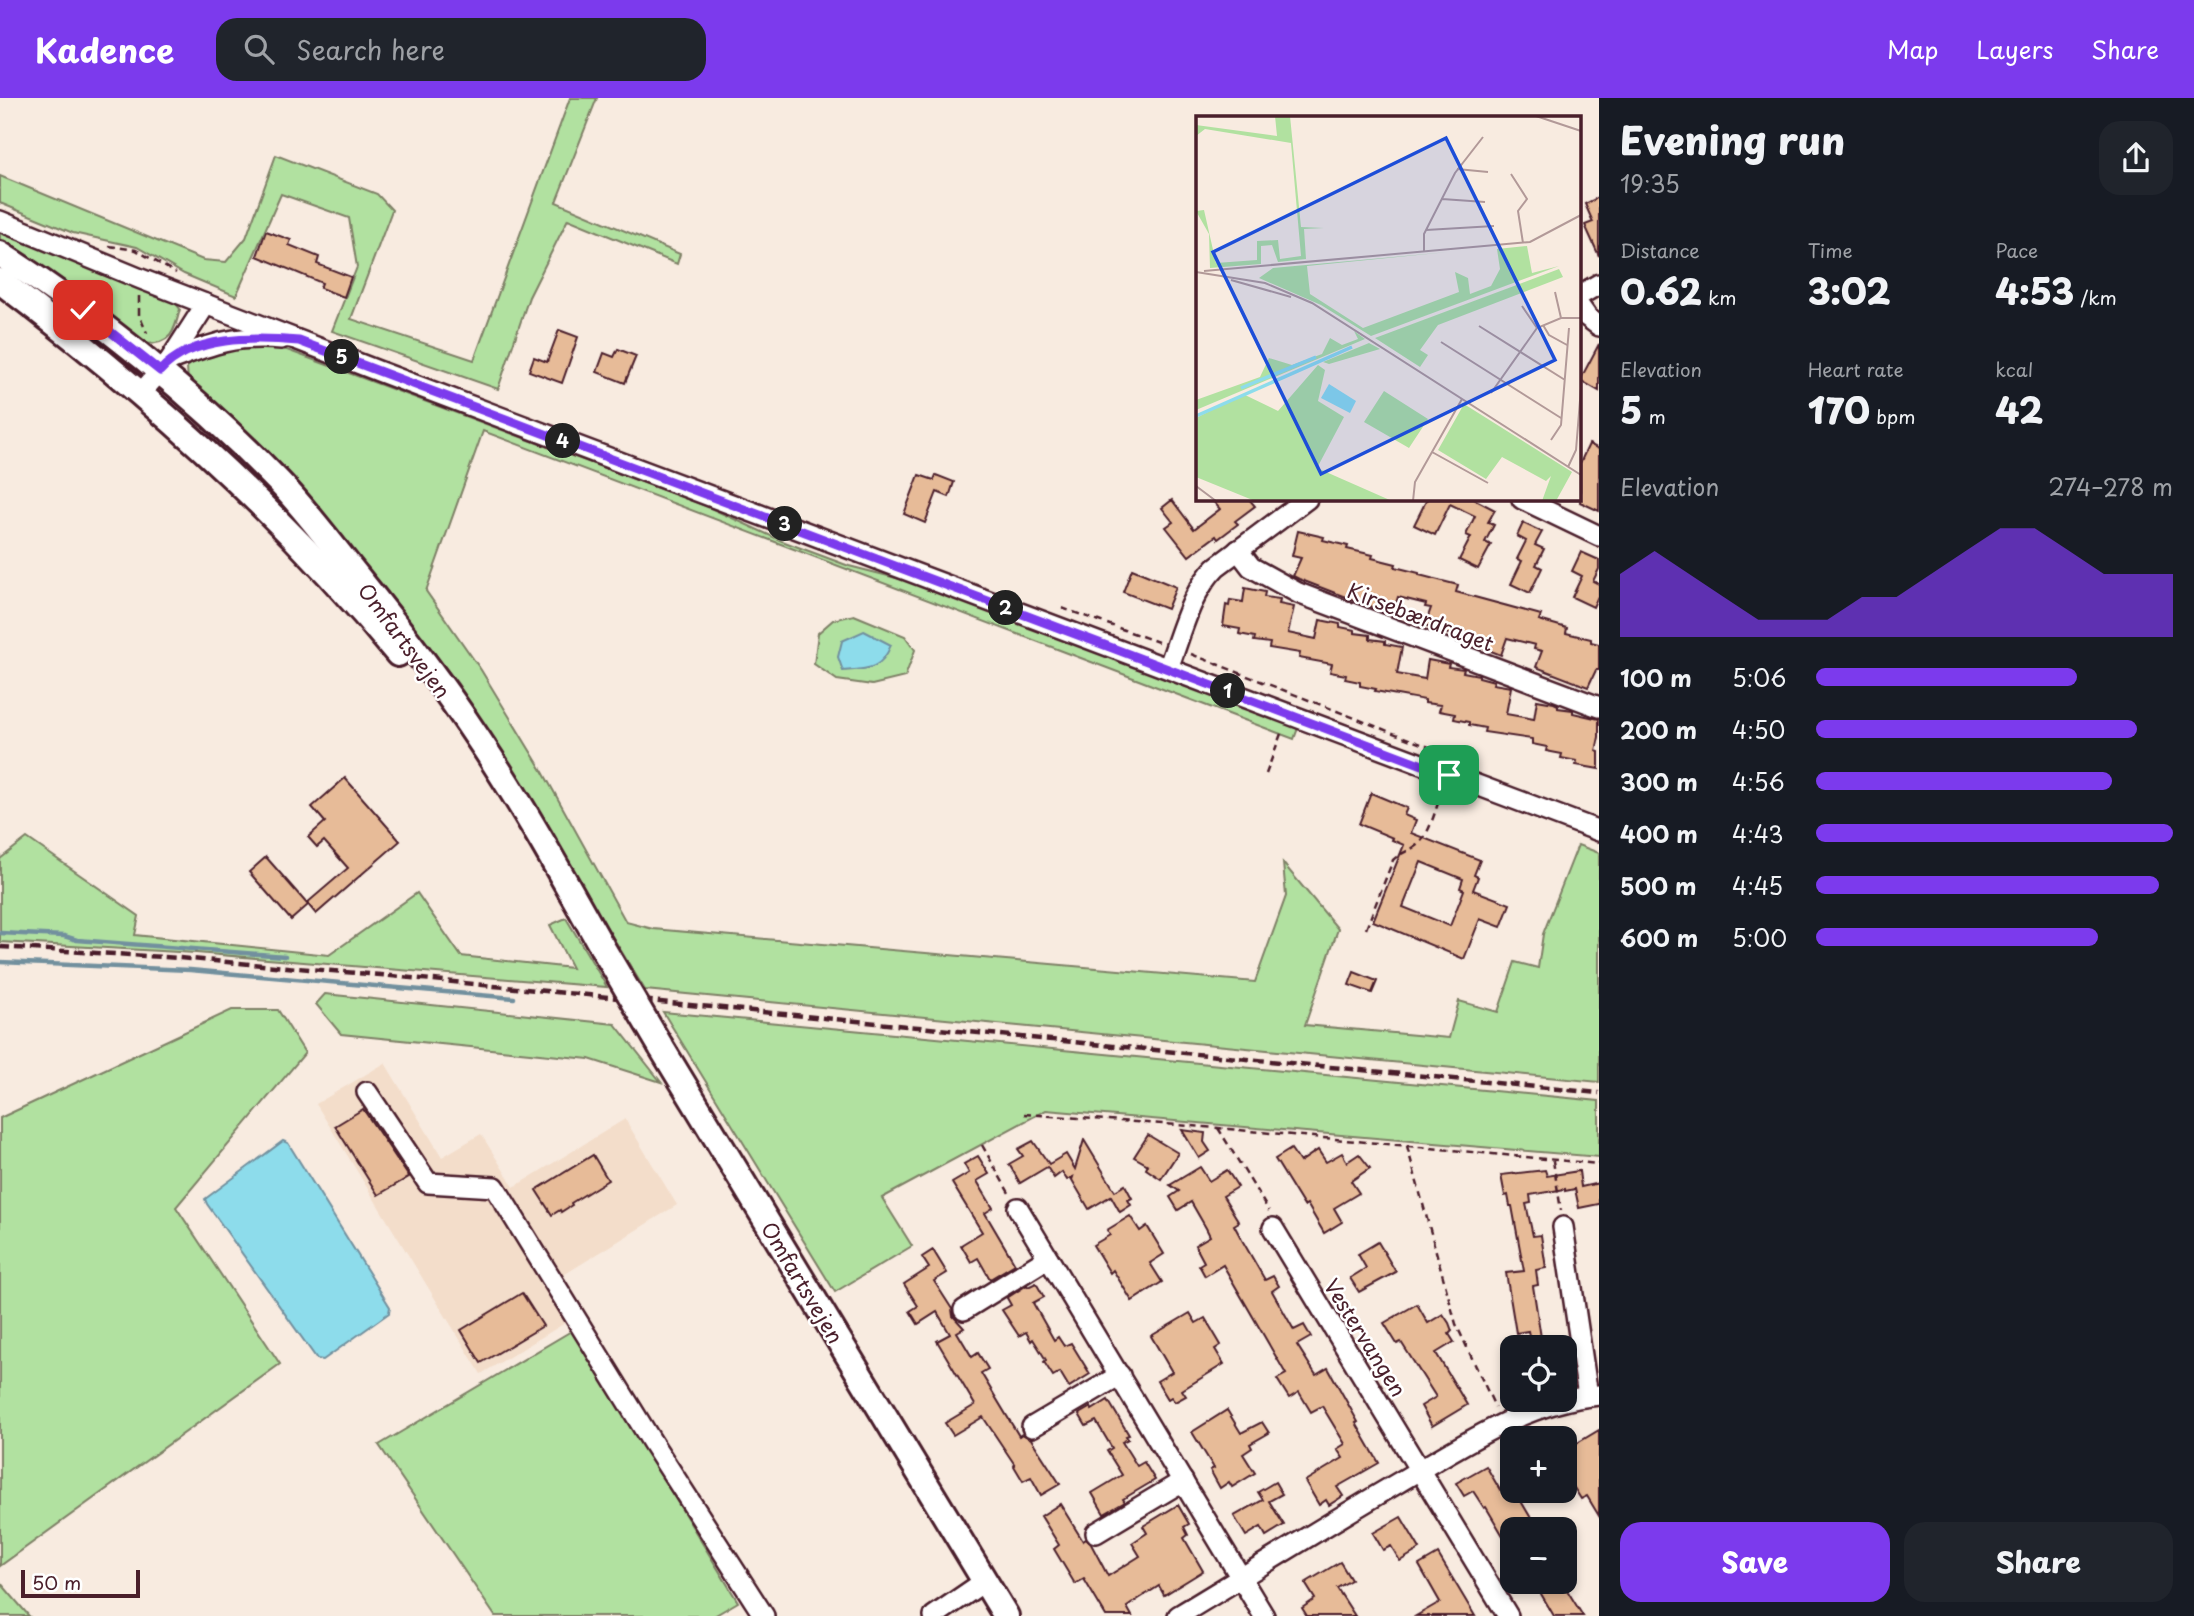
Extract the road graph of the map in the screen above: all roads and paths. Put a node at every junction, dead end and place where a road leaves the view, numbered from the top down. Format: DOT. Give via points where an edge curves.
graph roads {
  1 [pos="0,221"];
  2 [pos="0,254"];
  3 [pos="0,281"];
  4 [pos="1585,291"];
  5 [pos="206,304"];
  6 [pos="1599,326"];
  7 [pos="299,341"];
  8 [pos="165,366"];
  9 [pos="140,394"];
  10 [pos="1306,500"];
  11 [pos="1524,500"];
  12 [pos="1599,536"];
  13 [pos="1238,550"];
  14 [pos="1168,668"];
  15 [pos="1599,707"];
  16 [pos="1287,715"];
  17 [pos="1266,774"];
  18 [pos="1449,775"];
  19 [pos="1599,831"];
  20 [pos="1366,929"];
  21 [pos="603,947"];
  22 [pos="367,1092"];
  23 [pos="1024,1114"];
  24 [pos="1218,1128"];
  25 [pos="982,1145"];
  26 [pos="1407,1146"];
  27 [pos="1553,1160"];
  28 [pos="1599,1164"];
  29 [pos="1018,1209"];
  30 [pos="1563,1227"];
  31 [pos="1273,1228"];
  32 [pos="1048,1258"];
  33 [pos="964,1310"];
  34 [pos="1119,1375"];
  35 [pos="1594,1395"];
  36 [pos="1503,1423"];
  37 [pos="1032,1427"];
  38 [pos="1420,1470"];
  39 [pos="1183,1480"];
  40 [pos="1097,1533"];
  41 [pos="1242,1577"];
  42 [pos="985,1581"];
  43 [pos="764,1616"];
  44 [pos="934,1616"];
  45 [pos="1006,1616"];
  46 [pos="1178,1616"];
  47 [pos="1264,1616"];
  48 [pos="1508,1616"];
  1 -- 5 [label="street"];
  2 -- 8 [label="main road, Omfartsvejen"];
  3 -- 9 [label="main road, Omfartsvejen"];
  4 -- 6 [label="street" via="1587,317"];
  5 -- 7 [label="street"];
  5 -- 8 [label="street"];
  7 -- 8 [label="street" via="233,339 201,347"];
  7 -- 14 [label="street"];
  8 -- 9 [label="street"];
  8 -- 21 [label="main road, Omfartsvejen" via="280,483 414,648 478,739"];
  9 -- 21 [label="main road, Omfartsvejen" via="314,559 419,678 470,746"];
  10 -- 13 [label="street"];
  11 -- 12 [label="street"];
  13 -- 14 [label="street" via="1203,583"];
  13 -- 15 [label="street, Kirsebærdraget" via="1251,567 1298,593"];
  14 -- 16 [label="street"];
  16 -- 17 [label="path"];
  16 -- 18 [label="street"];
  18 -- 19 [label="street"];
  18 -- 20 [label="path" via="1423,840 1394,860"];
  21 -- 42 [label="main road, Omfartsvejen, bridge"];
  22 -- 43 [label="street" via="428,1183 495,1187"];
  23 -- 24 [label="path"];
  24 -- 26 [label="path"];
  24 -- 31 [label="path" via="1271,1216"];
  25 -- 29 [label="path"];
  26 -- 27 [label="path"];
  26 -- 36 [label="path" via="1456,1324"];
  27 -- 28 [label="path"];
  27 -- 30 [label="path"];
  29 -- 32 [label="street"];
  30 -- 35 [label="street"];
  31 -- 38 [label="street, Vestervangen"];
  32 -- 33 [label="street"];
  32 -- 34 [label="street"];
  34 -- 37 [label="street"];
  34 -- 39 [label="street"];
  35 -- 36 [label="street"];
  36 -- 38 [label="street"];
  38 -- 41 [label="street"];
  38 -- 48 [label="street, Vestervangen"];
  39 -- 40 [label="street"];
  39 -- 41 [label="street"];
  41 -- 46 [label="street"];
  41 -- 47 [label="street"];
  42 -- 44 [label="street"];
  42 -- 45 [label="main road, Omfartsvejen"];
}
